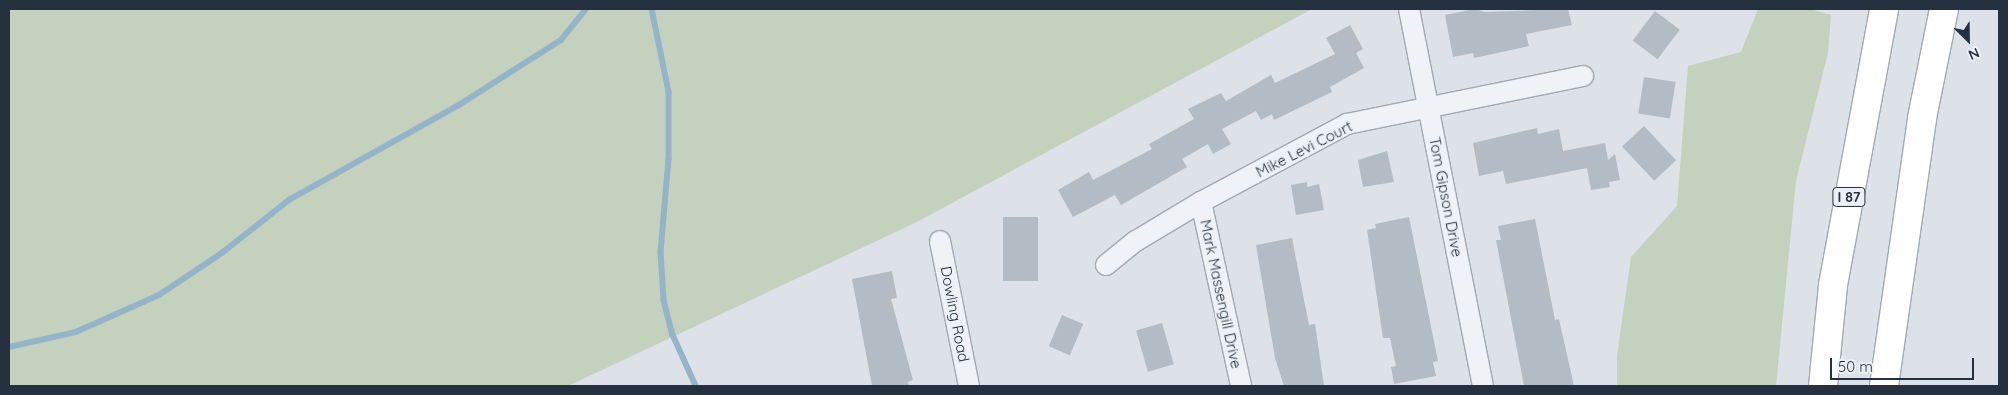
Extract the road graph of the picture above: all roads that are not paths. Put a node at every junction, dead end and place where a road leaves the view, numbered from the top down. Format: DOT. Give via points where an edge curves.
graph roads {
  1 [pos="1409,9"];
  2 [pos="1884,9"];
  3 [pos="1944,9"];
  4 [pos="1583,76"];
  5 [pos="1428,106"];
  6 [pos="1201,202"];
  7 [pos="940,241"];
  8 [pos="1106,265"];
  9 [pos="969,386"];
  10 [pos="1241,386"];
  11 [pos="1483,386"];
  12 [pos="1823,386"];
  13 [pos="1884,386"];
  1 -- 5 [label="street, Tom Gipson Drive"];
  2 -- 12 [label="highway, I 87" via="1833,285"];
  3 -- 13 [label="highway" via="1922,118"];
  4 -- 5 [label="street, Mike Levi Court"];
  5 -- 6 [label="street, Mike Levi Court" via="1347,124"];
  5 -- 11 [label="street, Tom Gipson Drive"];
  6 -- 8 [label="street, Mike Levi Court" via="1136,241"];
  6 -- 10 [label="street, Mark Massengill Drive"];
  7 -- 9 [label="street, Dowling Road"];
}
